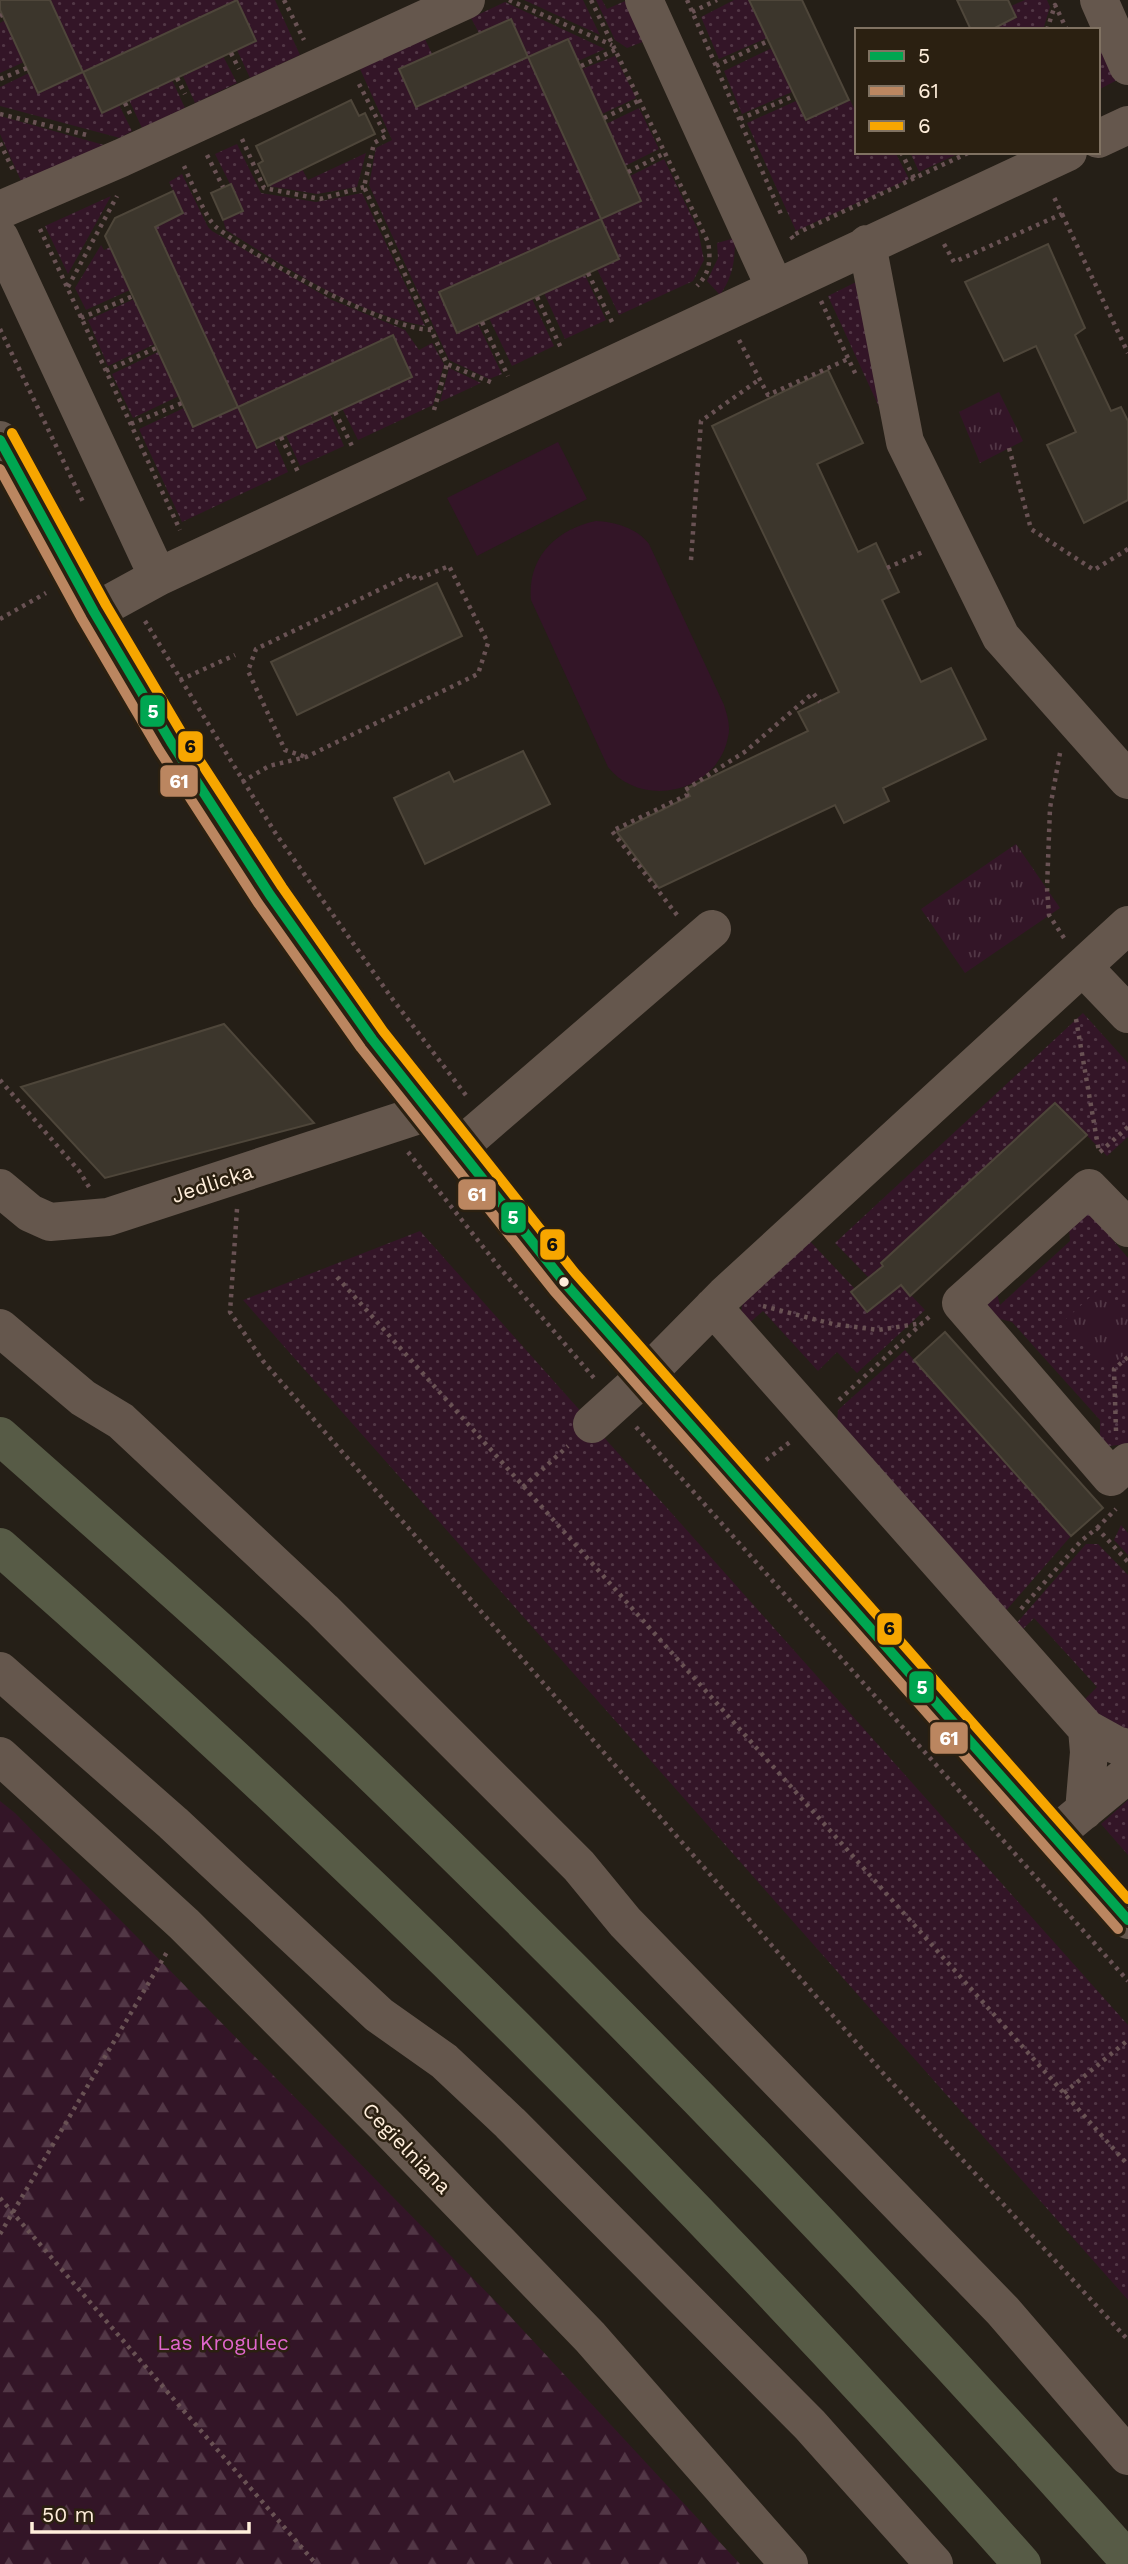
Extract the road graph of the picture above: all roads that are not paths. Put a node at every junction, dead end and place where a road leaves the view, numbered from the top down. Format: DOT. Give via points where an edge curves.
graph roads {
  1 [pos="466,0"];
  2 [pos="644,0"];
  3 [pos="1099,0"];
  4 [pos="1128,66"];
  5 [pos="1128,125"];
  6 [pos="1100,138"];
  7 [pos="1064,154"];
  8 [pos="13,205"];
  9 [pos="0,238"];
  10 [pos="867,244"];
  11 [pos="791,280"];
  12 [pos="0,440"];
  13 [pos="151,562"];
  14 [pos="94,612"];
  15 [pos="1128,780"];
  16 [pos="695,924"];
  17 [pos="1128,925"];
  18 [pos="1080,961"];
  19 [pos="1128,1014"];
  20 [pos="428,1112"];
  21 [pos="457,1149"];
  22 [pos="0,1188"];
  23 [pos="1128,1228"];
  24 [pos="719,1301"];
  25 [pos="0,1328"];
  26 [pos="646,1375"];
  27 [pos="604,1413"];
  28 [pos="0,1436"];
  29 [pos="1128,1462"];
  30 [pos="0,1548"];
  31 [pos="0,1671"];
  32 [pos="1087,1729"];
  33 [pos="1128,1748"];
  34 [pos="0,1756"];
  35 [pos="1128,1774"];
  36 [pos="1084,1811"];
  37 [pos="1053,1836"];
  38 [pos="1128,1920"];
  39 [pos="1128,2456"];
  40 [pos="1128,2560"];
  41 [pos="789,2564"];
  42 [pos="934,2564"];
  43 [pos="1022,2564"];
  1 -- 8 [label="street"];
  2 -- 11 [label="street"];
  3 -- 4 [label="street"];
  5 -- 6 [label="street"];
  7 -- 10 [label="street"];
  9 -- 13 [label="street"];
  10 -- 11 [label="street"];
  10 -- 15 [label="street" via="905,442 1001,637"];
  11 -- 13 [label="street" via="712,297"];
  12 -- 14 [label="street"];
  13 -- 14 [label="street"];
  14 -- 20 [label="street" via="270,895"];
  16 -- 21 [label="street"];
  17 -- 18 [label="street"];
  18 -- 19 [label="street"];
  18 -- 24 [label="street"];
  20 -- 21 [label="street"];
  20 -- 22 [label="street, Jedlicka" via="108,1217 50,1222 30,1213"];
  21 -- 26 [label="street"];
  23 -- 29 [label="street" via="1089,1188 961,1303 1111,1477"];
  24 -- 26 [label="street"];
  24 -- 32 [label="street" via="814,1423"];
  25 -- 39 [label="street" via="83,1398 121,1421 323,1610 579,1866 625,1922 1003,2311"];
  26 -- 27 [label="street"];
  26 -- 37 [label="street"];
  28 -- 40 [label="highway" via="359,1761 539,1936 884,2292"];
  30 -- 43 [label="highway" via="147,1676 478,1993 661,2176"];
  31 -- 42 [label="street" via="173,1823 379,2015 444,2061 510,2123 810,2425"];
  32 -- 33 [label="street"];
  32 -- 36 [label="street"];
  34 -- 41 [label="street, Cegielniana" via="184,1924 387,2127 590,2337"];
  35 -- 36 [label="street"];
  36 -- 37 [label="street"];
  37 -- 38 [label="street"];
}
